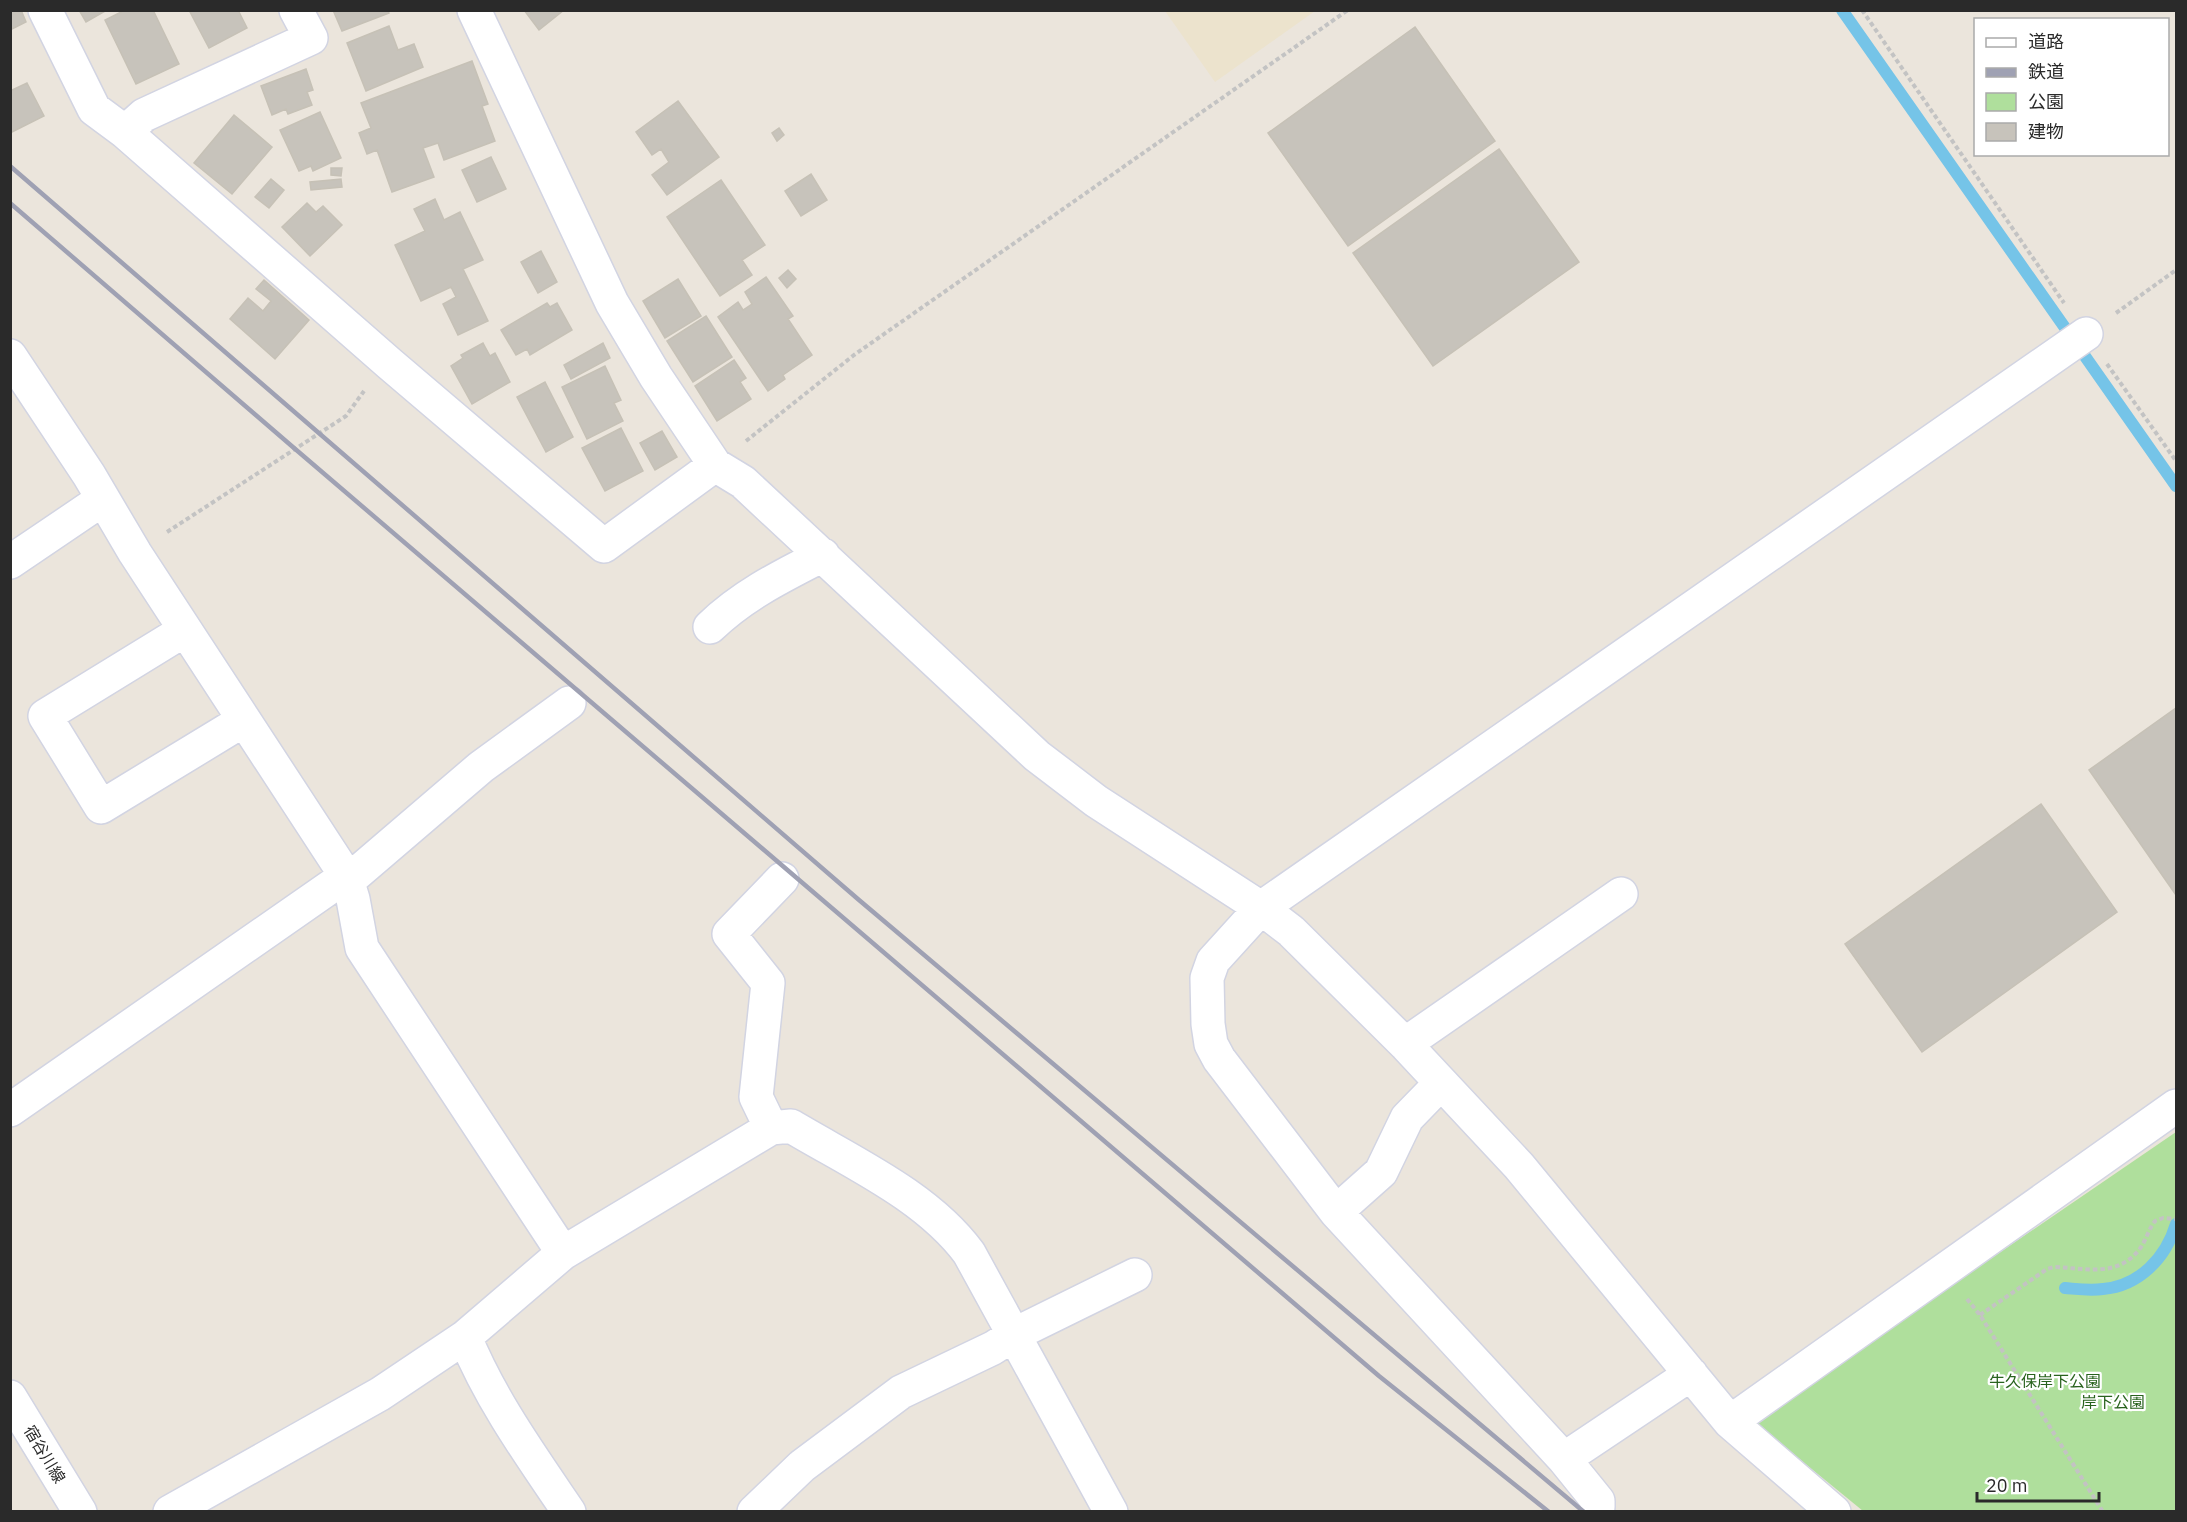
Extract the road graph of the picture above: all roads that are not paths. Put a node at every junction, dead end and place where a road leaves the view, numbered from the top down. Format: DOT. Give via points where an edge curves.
graph roads {
  1 [pos="45,10"];
  2 [pos="297,10"];
  3 [pos="474,10"];
  4 [pos="125,132"];
  5 [pos="2086,334"];
  6 [pos="10,356"];
  7 [pos="715,465"];
  8 [pos="103,499"];
  9 [pos="823,555"];
  10 [pos="10,562"];
  11 [pos="710,627"];
  12 [pos="185,630"];
  13 [pos="569,703"];
  14 [pos="244,720"];
  15 [pos="346,876"];
  16 [pos="782,879"];
  17 [pos="1621,894"];
  18 [pos="1261,908"];
  19 [pos="1405,1044"];
  20 [pos="1441,1083"];
  21 [pos="2176,1106"];
  22 [pos="10,1110"];
  23 [pos="771,1128"];
  24 [pos="1336,1212"];
  25 [pos="563,1253"];
  26 [pos="1135,1275"];
  27 [pos="1013,1335"];
  28 [pos="465,1336"];
  29 [pos="1691,1374"];
  30 [pos="10,1397"];
  31 [pos="1730,1422"];
  32 [pos="1564,1459"];
  33 [pos="77,1511"];
  34 [pos="170,1512"];
  35 [pos="569,1512"];
  36 [pos="754,1512"];
  37 [pos="1111,1512"];
  38 [pos="1596,1512"];
  39 [pos="1833,1512"];
  1 -- 4 [label="street" via="94,109"];
  2 -- 4 [label="street" via="310,38 144,115"];
  3 -- 7 [label="street" via="612,303"];
  4 -- 7 [label="street" via="604,546"];
  5 -- 18 [label="street"];
  6 -- 8 [label="street"];
  7 -- 9 [label="street" via="743,482"];
  8 -- 10 [label="street"];
  8 -- 12 [label="street"];
  9 -- 11 [label="street" via="753,592"];
  9 -- 18 [label="street" via="1037,756 1096,801"];
  12 -- 14 [label="street"];
  12 -- 14 [label="street" via="45,716 101,807"];
  13 -- 15 [label="street" via="482,766 356,874"];
  14 -- 15 [label="street"];
  15 -- 22 [label="street"];
  15 -- 25 [label="street" via="362,948"];
  16 -- 23 [label="street" via="729,934 768,983 756,1097"];
  17 -- 19 [label="street"];
  18 -- 19 [label="street" via="1291,931"];
  18 -- 24 [label="street" via="1210,969 1211,1044"];
  19 -- 20 [label="street"];
  20 -- 24 [label="street" via="1407,1118 1381,1172"];
  20 -- 29 [label="street" via="1519,1166"];
  21 -- 31 [label="street"];
  23 -- 25 [label="street"];
  23 -- 27 [label="street" via="791,1126 915,1200 963,1246"];
  24 -- 32 [label="street"];
  25 -- 28 [label="street"];
  26 -- 27 [label="street"];
  27 -- 36 [label="street" via="901,1392 802,1466"];
  27 -- 37 [label="street"];
  28 -- 34 [label="street" via="380,1394"];
  28 -- 35 [label="street" via="478,1370"];
  29 -- 31 [label="street"];
  29 -- 32 [label="street"];
  30 -- 33 [label="street, 宿谷川線"];
  31 -- 39 [label="street"];
  32 -- 38 [label="street" via="1598,1501"];
}
